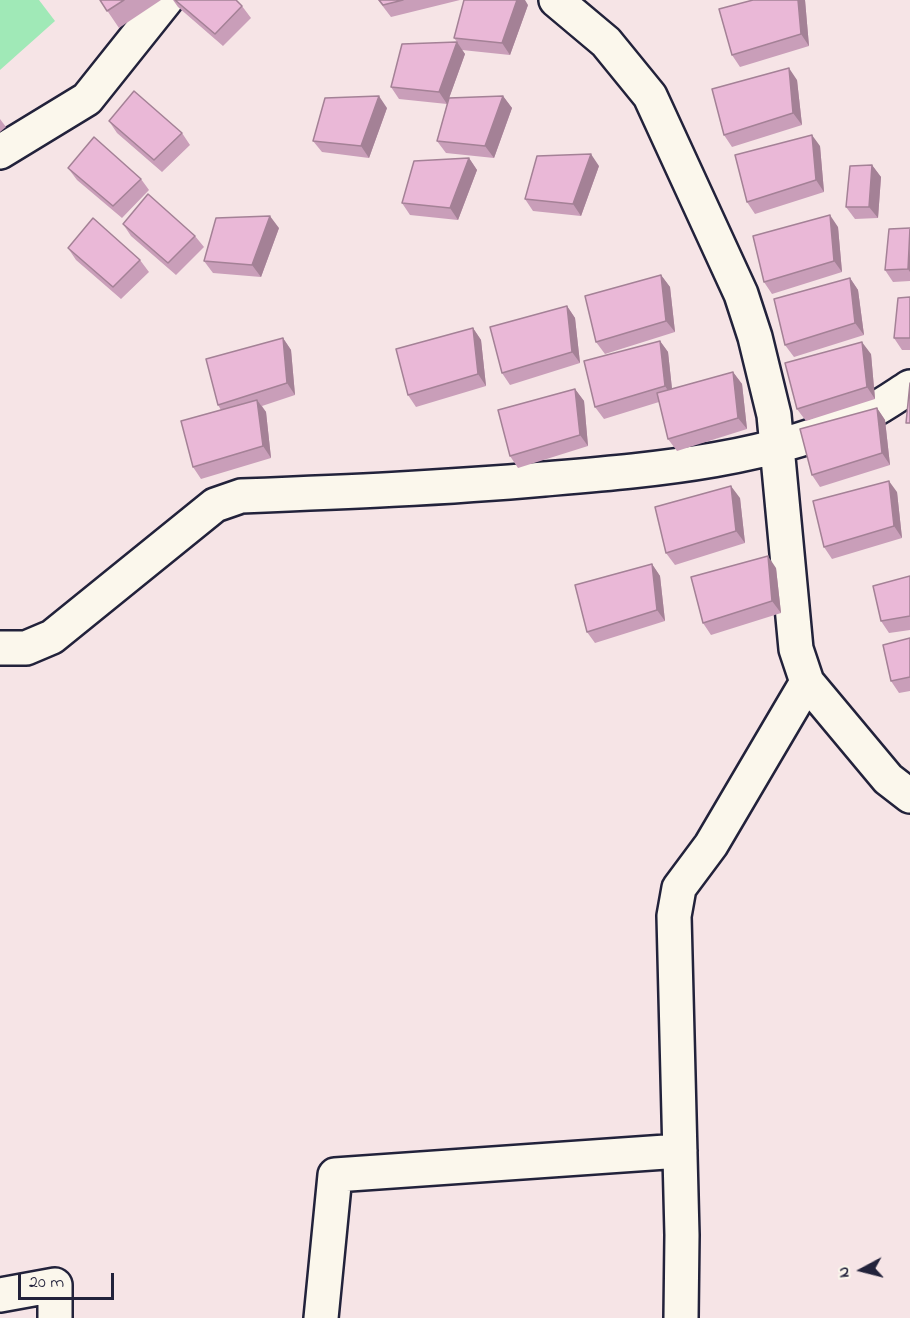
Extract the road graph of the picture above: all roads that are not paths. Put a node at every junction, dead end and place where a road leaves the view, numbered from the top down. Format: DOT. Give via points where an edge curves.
graph roads {
  1 [pos="166,0"];
  2 [pos="556,0"];
  3 [pos="0,152"];
  4 [pos="910,387"];
  5 [pos="777,446"];
  6 [pos="0,648"];
  7 [pos="807,682"];
  8 [pos="910,796"];
  9 [pos="680,1151"];
  10 [pos="0,1295"];
  11 [pos="55,1318"];
  12 [pos="321,1318"];
  13 [pos="681,1318"];
  1 -- 3 [label="street" via="87,99"];
  2 -- 5 [label="street" via="606,42 650,96 741,294 774,415"];
  4 -- 5 [label="street" via="869,413"];
  5 -- 6 [label="street" via="628,472 441,488 241,496 215,505 52,637 26,648"];
  5 -- 7 [label="street" via="794,639"];
  7 -- 8 [label="street" via="888,779"];
  7 -- 9 [label="street" via="711,846 679,888 674,916"];
  9 -- 12 [label="street" via="335,1174"];
  9 -- 13 [label="street"];
  10 -- 11 [label="street" via="55,1284"];
}
